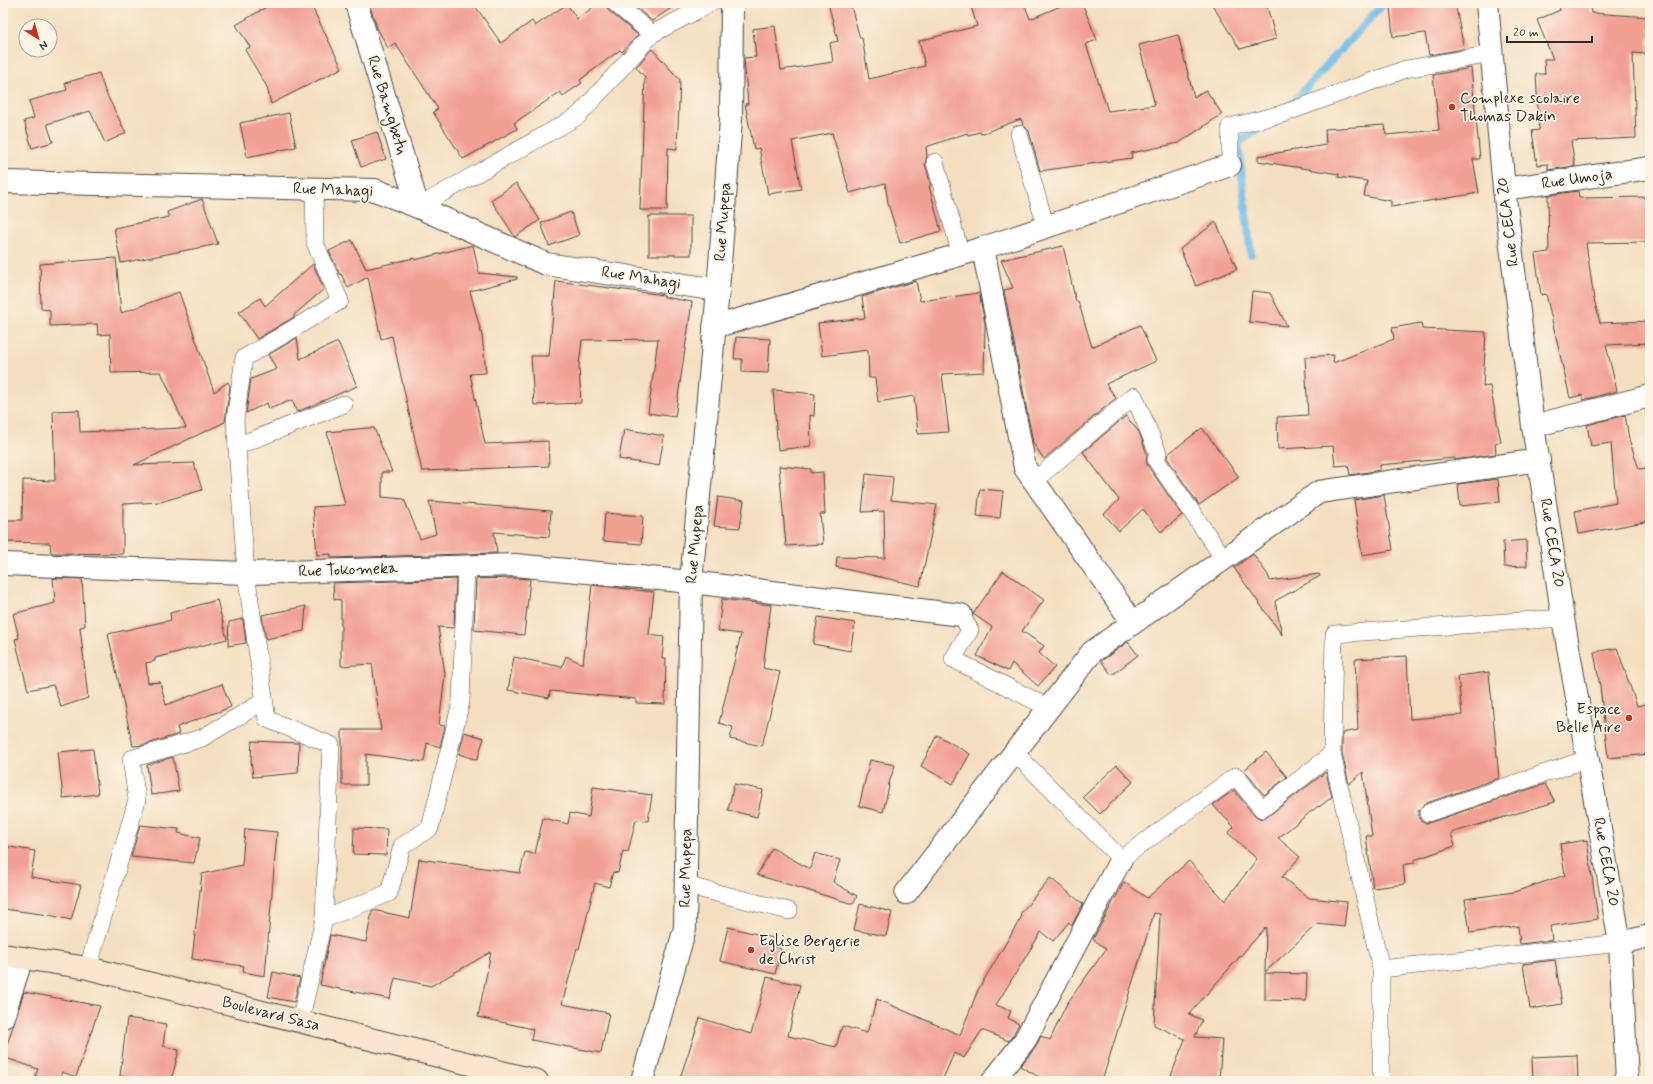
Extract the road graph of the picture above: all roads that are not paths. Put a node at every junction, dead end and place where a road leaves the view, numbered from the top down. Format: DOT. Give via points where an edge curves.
graph roads {
  1 [pos="356,3"];
  2 [pos="615,3"];
  3 [pos="710,3"];
  4 [pos="732,3"];
  5 [pos="1487,3"];
  6 [pos="652,34"];
  7 [pos="1492,54"];
  8 [pos="1019,134"];
  9 [pos="936,162"];
  10 [pos="1230,165"];
  11 [pos="1650,168"];
  12 [pos="3,182"];
  13 [pos="314,189"];
  14 [pos="1504,189"];
  15 [pos="418,207"];
  16 [pos="1046,227"];
  17 [pos="983,248"];
  18 [pos="961,254"];
  19 [pos="718,290"];
  20 [pos="714,327"];
  21 [pos="1650,396"];
  22 [pos="344,404"];
  23 [pos="1533,426"];
  24 [pos="237,446"];
  25 [pos="1539,460"];
  26 [pos="1034,481"];
  27 [pos="1224,559"];
  28 [pos="3,564"];
  29 [pos="466,566"];
  30 [pos="246,573"];
  31 [pos="691,582"];
  32 [pos="961,615"];
  33 [pos="1563,618"];
  34 [pos="1133,622"];
  35 [pos="264,701"];
  36 [pos="1049,708"];
  37 [pos="1014,753"];
  38 [pos="1332,754"];
  39 [pos="1588,759"];
  40 [pos="1428,813"];
  41 [pos="1122,859"];
  42 [pos="685,885"];
  43 [pos="906,893"];
  44 [pos="789,911"];
  45 [pos="324,919"];
  46 [pos="1650,936"];
  47 [pos="1620,943"];
  48 [pos="13,956"];
  49 [pos="88,968"];
  50 [pos="1381,969"];
  51 [pos="3,1017"];
  52 [pos="300,1021"];
  53 [pos="537,1081"];
  54 [pos="642,1081"];
  55 [pos="993,1081"];
  56 [pos="1381,1081"];
  57 [pos="1627,1081"];
  1 -- 15 [label="street, Rue Bamgbetu"];
  2 -- 6 [label="lane"];
  3 -- 6 [label="lane"];
  4 -- 19 [label="street, Rue Mupepa" via="731,118"];
  5 -- 7 [label="street, Rue CECA 20"];
  6 -- 15 [label="lane" via="578,116"];
  7 -- 10 [label="lane" via="1406,68 1282,114 1230,127"];
  7 -- 14 [label="street, Rue CECA 20"];
  8 -- 16 [label="lane"];
  9 -- 18 [label="lane"];
  10 -- 16 [label="street"];
  11 -- 14 [label="street, Rue Umoja"];
  12 -- 13 [label="street, Rue Mahagi"];
  13 -- 15 [label="street, Rue Mahagi" via="375,190"];
  13 -- 24 [label="lane" via="316,243 340,301 244,358 235,420"];
  14 -- 23 [label="street, Rue CECA 20"];
  15 -- 19 [label="street, Rue Mahagi" via="546,264"];
  16 -- 17 [label="street"];
  17 -- 18 [label="street"];
  17 -- 26 [label="street" via="1026,468"];
  18 -- 20 [label="street"];
  19 -- 20 [label="street, Rue Mupepa"];
  20 -- 31 [label="street, Rue Mupepa"];
  21 -- 23 [label="street"];
  22 -- 24 [label="lane"];
  23 -- 25 [label="street, Rue CECA 20"];
  24 -- 30 [label="lane"];
  25 -- 27 [label="street" via="1320,492"];
  25 -- 33 [label="street, Rue CECA 20"];
  26 -- 27 [label="lane" via="1134,396 1158,453 1156,460"];
  26 -- 34 [label="street"];
  27 -- 34 [label="street"];
  28 -- 30 [label="street, Rue Tokomeka"];
  29 -- 30 [label="street, Rue Tokomeka"];
  29 -- 31 [label="street, Rue Tokomeka" via="516,565"];
  29 -- 45 [label="lane" via="461,702 430,828 402,846 389,893"];
  30 -- 35 [label="lane"];
  31 -- 32 [label="street, Rue Tokomeka"];
  31 -- 42 [label="street, Rue Mupepa"];
  32 -- 36 [label="lane" via="970,630 953,659"];
  33 -- 38 [label="lane" via="1334,634"];
  33 -- 39 [label="street, Rue CECA 20"];
  34 -- 36 [label="street" via="1092,652"];
  35 -- 45 [label="lane" via="267,719 331,745"];
  35 -- 49 [label="lane" via="202,738 131,759 137,800"];
  36 -- 37 [label="street"];
  37 -- 41 [label="lane"];
  37 -- 43 [label="street"];
  38 -- 41 [label="lane" via="1262,809 1236,776"];
  38 -- 50 [label="lane"];
  39 -- 40 [label="lane"];
  39 -- 47 [label="street, Rue CECA 20"];
  41 -- 55 [label="street" via="1025,1040"];
  42 -- 44 [label="lane"];
  42 -- 54 [label="street, Rue Mupepa" via="685,928"];
  45 -- 52 [label="lane"];
  46 -- 47 [label="street"];
  47 -- 50 [label="lane"];
  47 -- 57 [label="street, Rue CECA 20"];
  48 -- 49 [label="street, Boulevard Sasa"];
  48 -- 51 [label="street"];
  49 -- 52 [label="street, Boulevard Sasa"];
  50 -- 56 [label="lane"];
  52 -- 53 [label="street, Boulevard Sasa"];
}
